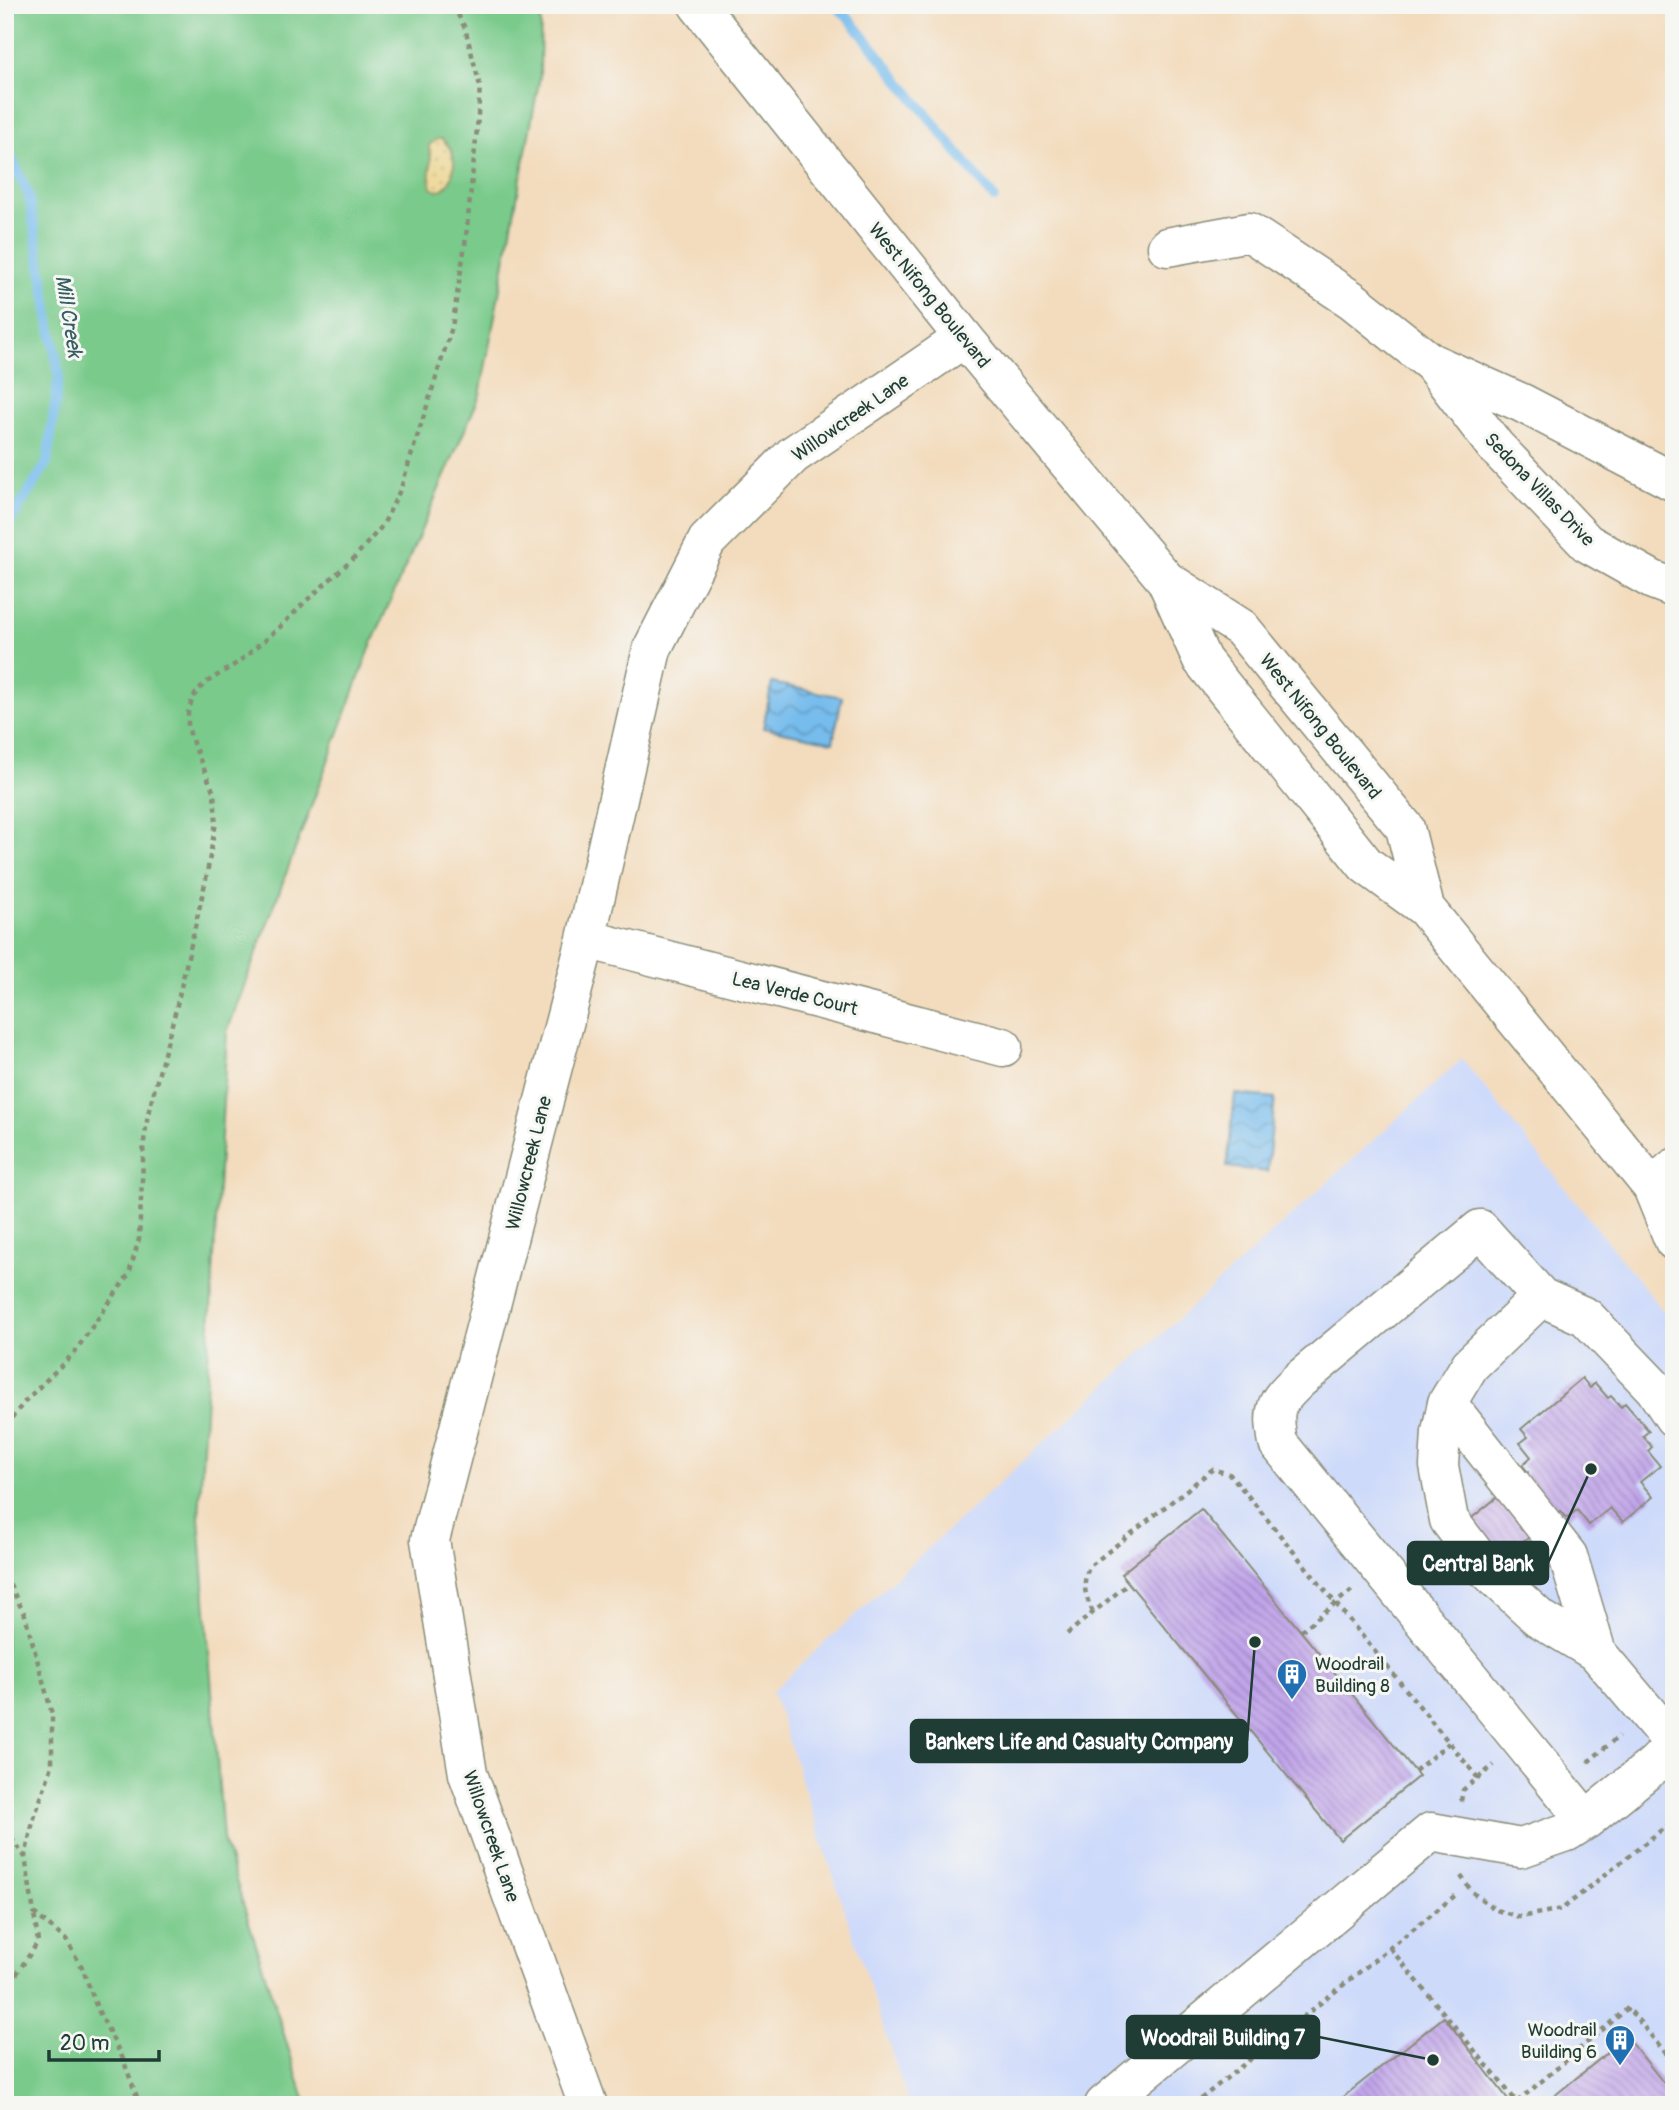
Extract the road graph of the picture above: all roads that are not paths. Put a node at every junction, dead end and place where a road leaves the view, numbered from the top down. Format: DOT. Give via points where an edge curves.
graph roads {
  1 [pos="698,5"];
  2 [pos="1167,247"];
  3 [pos="964,338"];
  4 [pos="1430,362"];
  5 [pos="1674,482"];
  6 [pos="1166,580"];
  7 [pos="1674,587"];
  8 [pos="1425,908"];
  9 [pos="586,939"];
  10 [pos="1003,1047"];
  11 [pos="1666,1185"];
  12 [pos="1674,1241"];
  13 [pos="1541,1297"];
  14 [pos="1447,1403"];
  15 [pos="1674,1418"];
  16 [pos="1597,1653"];
  17 [pos="1669,1760"];
  18 [pos="1586,1820"];
  19 [pos="588,2105"];
  20 [pos="1104,2105"];
  1 -- 3 [label="street, West Nifong Boulevard"];
  2 -- 4 [label="street, Sedona Villas Drive" via="1249,232 1352,300"];
  3 -- 6 [label="street, West Nifong Boulevard"];
  3 -- 9 [label="street, Willowcreek Lane" via="793,455 707,541 652,649"];
  4 -- 5 [label="street, Sedona Villas Drive" via="1522,403"];
  4 -- 7 [label="street, Sedona Villas Drive" via="1495,446 1587,543"];
  6 -- 8 [label="street, West Nifong Boulevard" via="1202,660 1366,865"];
  6 -- 8 [label="street, West Nifong Boulevard" via="1241,628 1405,828"];
  8 -- 11 [label="street, West Nifong Boulevard"];
  9 -- 10 [label="street, Lea Verde Court"];
  9 -- 19 [label="street, Willowcreek Lane" via="430,1540 468,1774"];
  11 -- 12 [label="street, West Nifong Boulevard"];
  13 -- 14 [label="street" via="1470,1365"];
  13 -- 15 [label="street" via="1586,1317 1654,1388"];
  13 -- 18 [label="street" via="1480,1228 1299,1380 1280,1398 1273,1416 1278,1443"];
  14 -- 16 [label="street" via="1567,1556"];
  14 -- 16 [label="street" via="1439,1466 1449,1520 1487,1570 1539,1618"];
  16 -- 17 [label="street"];
  17 -- 18 [label="street"];
  18 -- 20 [label="street" via="1567,1832 1521,1848 1431,1832"];
}
